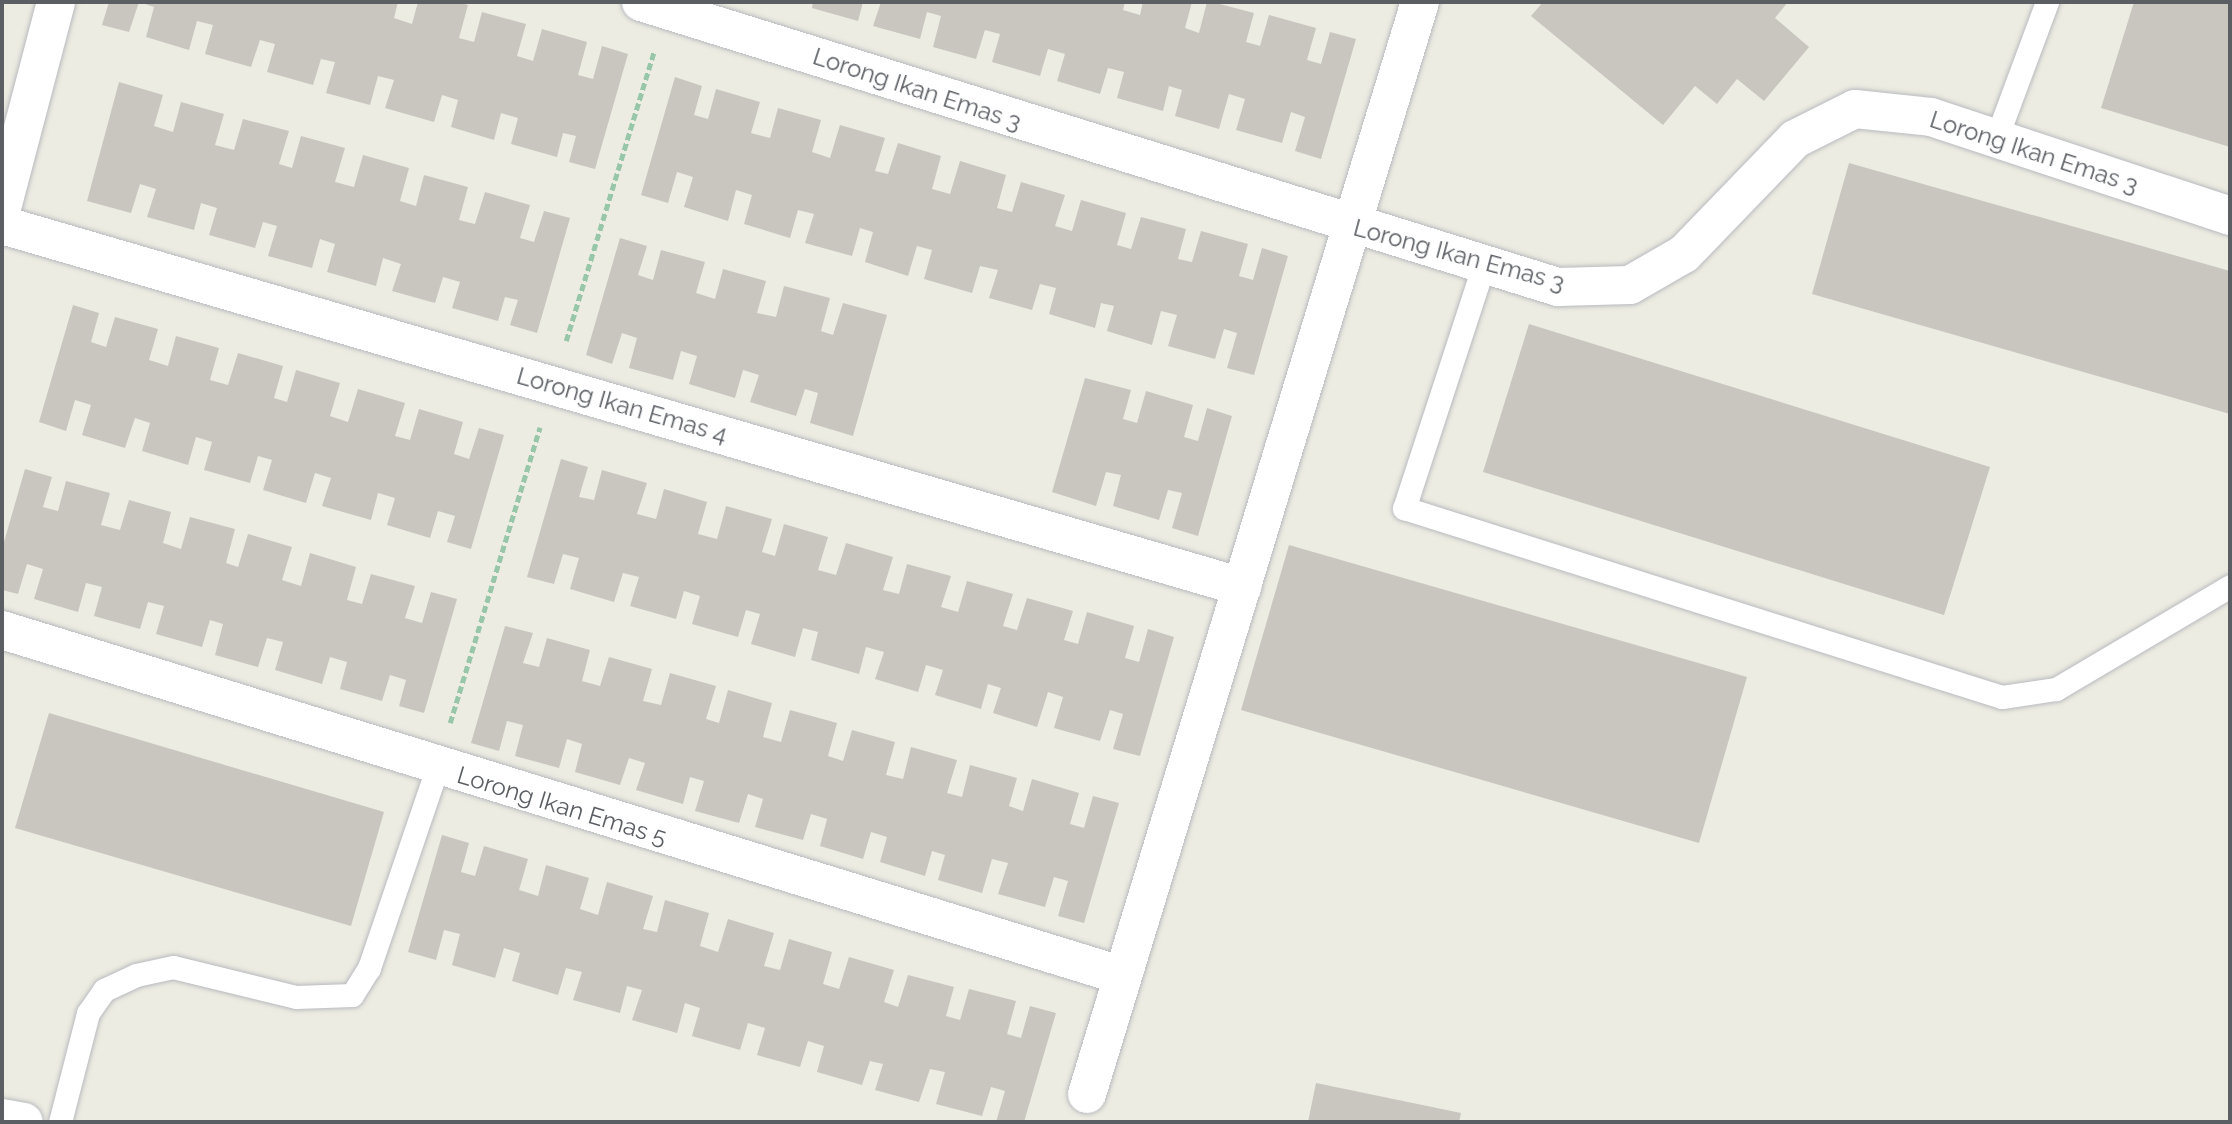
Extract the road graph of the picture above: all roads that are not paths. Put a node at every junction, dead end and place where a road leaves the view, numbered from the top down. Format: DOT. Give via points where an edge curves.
graph roads {
  1 [pos="56,2"];
  2 [pos="1420,2"];
  3 [pos="2047,2"];
  4 [pos="653,6"];
  5 [pos="1996,139"];
  6 [pos="2,208"];
  7 [pos="2230,216"];
  8 [pos="2,225"];
  9 [pos="1352,226"];
  10 [pos="1483,267"];
  11 [pos="2230,586"];
  12 [pos="1242,587"];
  13 [pos="2,630"];
  14 [pos="437,768"];
  15 [pos="1123,976"];
  16 [pos="1087,1094"];
  17 [pos="2,1118"];
  18 [pos="24,1122"];
  19 [pos="60,1122"];
  1 -- 6 [label="street"];
  2 -- 9 [label="street"];
  3 -- 5 [label="lane"];
  4 -- 9 [label="street, Lorong Ikan Emas 3"];
  5 -- 7 [label="street, Lorong Ikan Emas 3"];
  5 -- 10 [label="street, Lorong Ikan Emas 3" via="1931,117 1855,109 1794,139 1685,254 1630,285 1558,287"];
  8 -- 12 [label="street, Lorong Ikan Emas 4"];
  9 -- 10 [label="street, Lorong Ikan Emas 3"];
  9 -- 12 [label="street"];
  10 -- 11 [label="lane" via="1404,508 2003,697 2056,689"];
  12 -- 15 [label="street"];
  13 -- 14 [label="street, Lorong Ikan Emas 5"];
  14 -- 15 [label="street, Lorong Ikan Emas 5"];
  14 -- 19 [label="lane" via="369,968 352,995 296,998 173,967 136,975 104,990 88,1013"];
  15 -- 16 [label="street"];
  17 -- 18 [label="street"];
}
